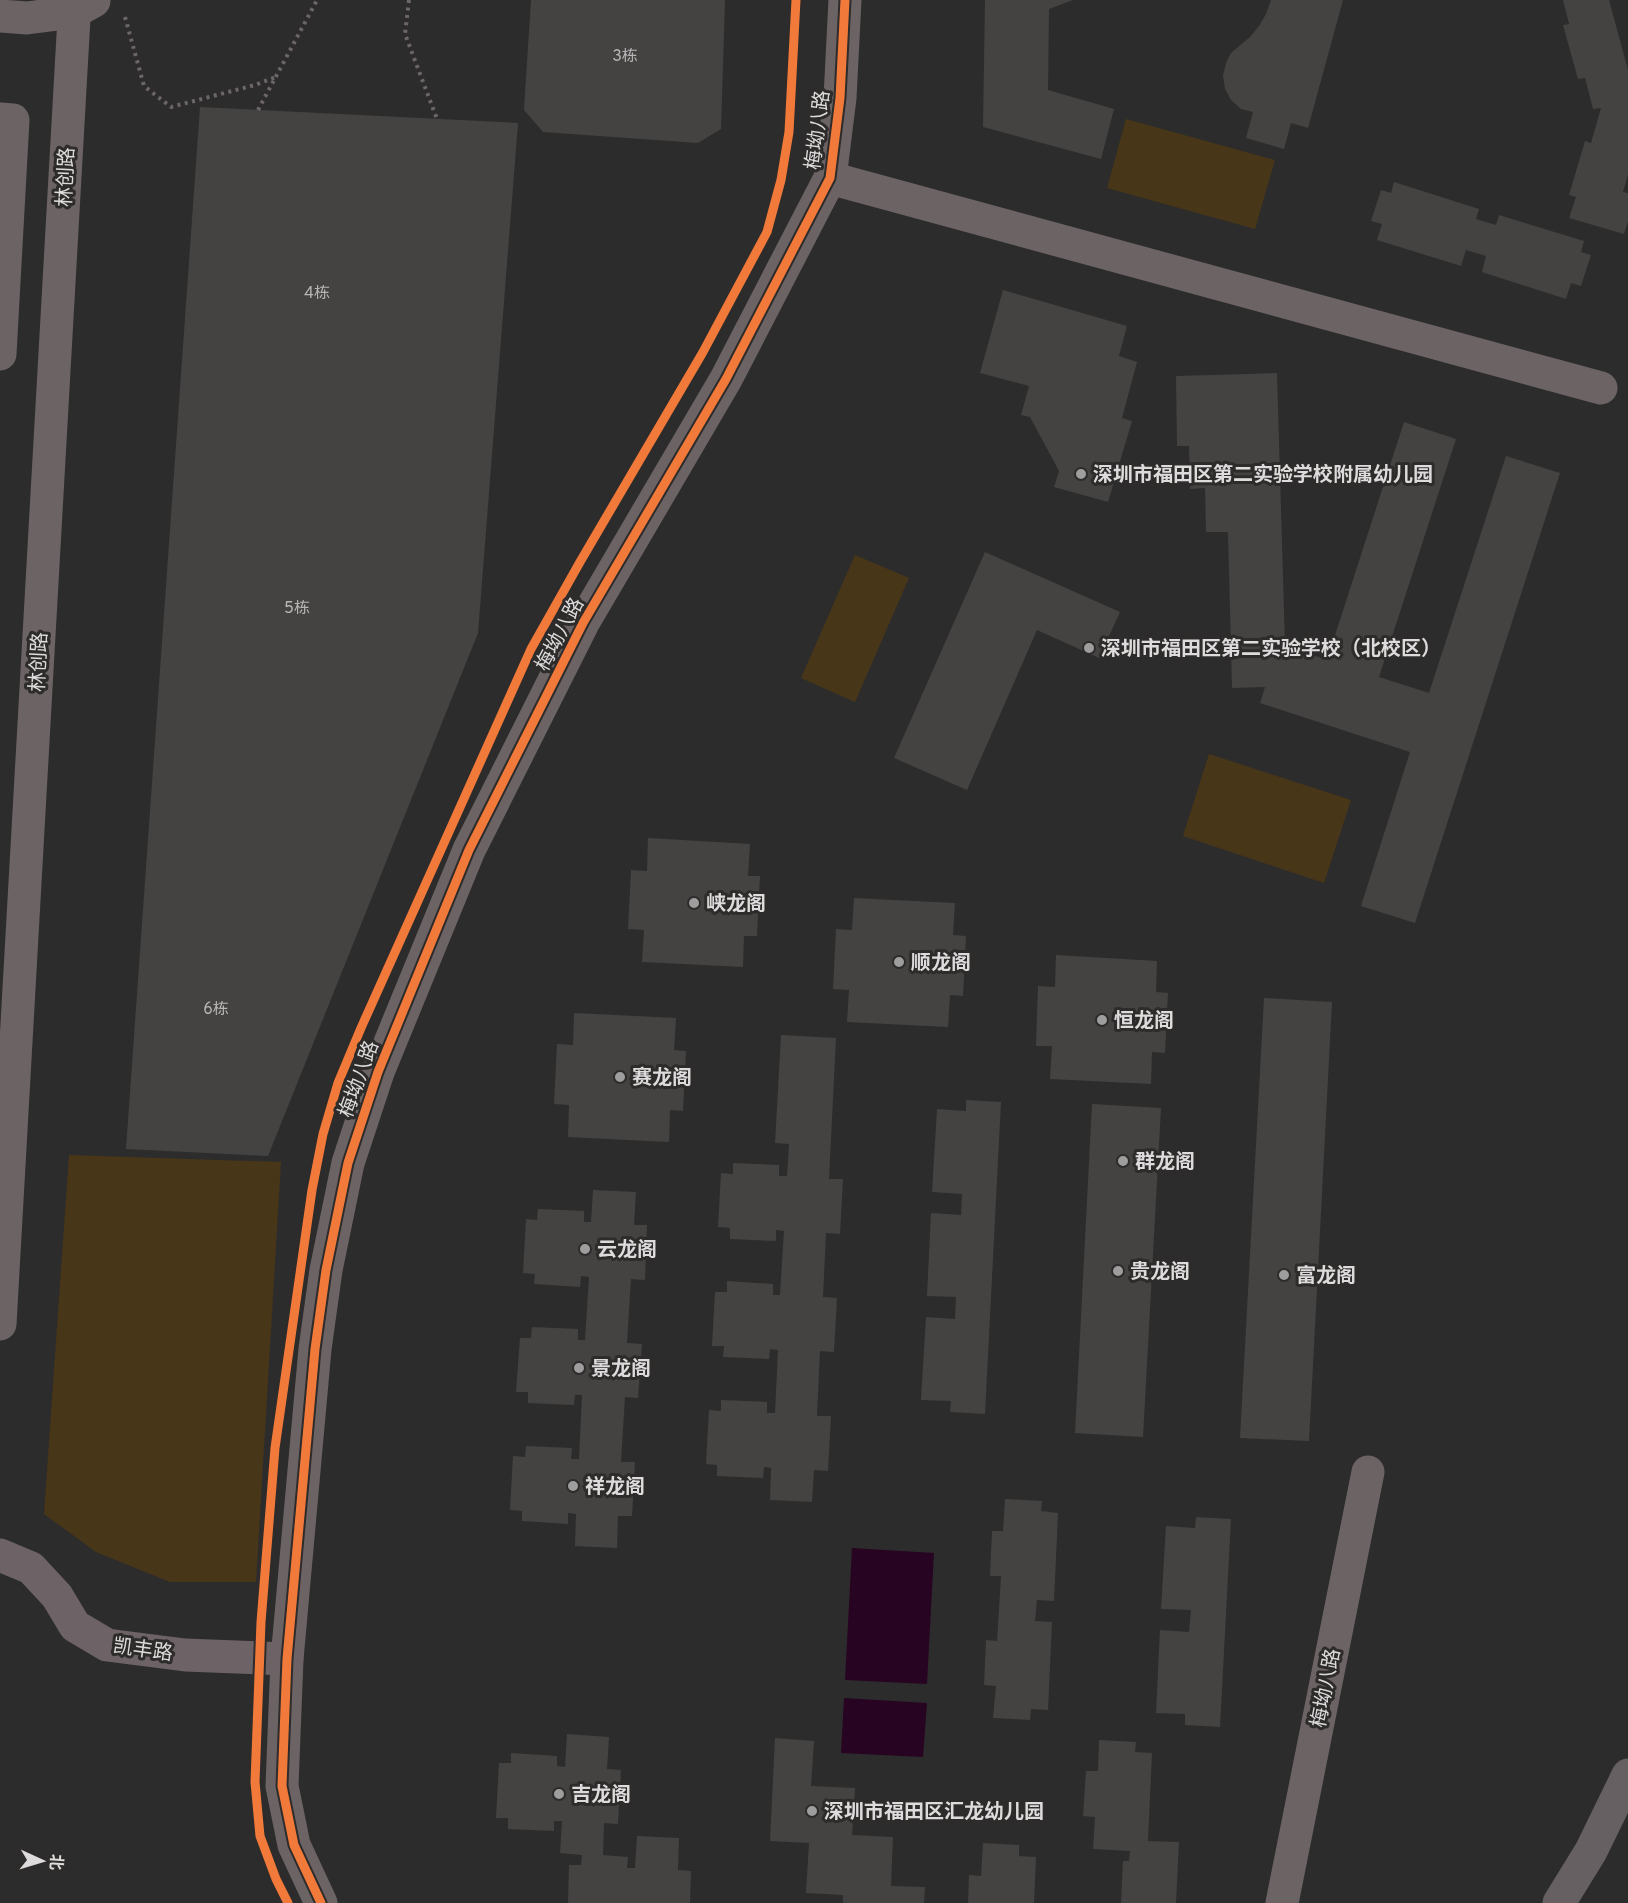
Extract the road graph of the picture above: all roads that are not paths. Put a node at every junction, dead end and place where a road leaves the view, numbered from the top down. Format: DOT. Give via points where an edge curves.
graph roads {
  1 [pos="845,0"];
  2 [pos="82,4"];
  3 [pos="0,16"];
  4 [pos="0,118"];
  5 [pos="830,178"];
  6 [pos="0,354"];
  7 [pos="1601,388"];
  8 [pos="0,1324"];
  9 [pos="1368,1472"];
  10 [pos="0,1555"];
  11 [pos="287,1659"];
  12 [pos="1628,1775"];
  13 [pos="321,1903"];
  14 [pos="1282,1903"];
  15 [pos="1559,1903"];
  1 -- 5 [label="street, 梅坳八路" via="840,98"];
  2 -- 3 [label="street" via="27,18"];
  2 -- 8 [label="street, 林创路"];
  4 -- 6 [label="street" via="13,120"];
  5 -- 7 [label="street"];
  5 -- 11 [label="street, 梅坳八路" via="726,379 583,623 469,849 378,1072 348,1163 326,1270 315,1349"];
  9 -- 14 [label="street, 梅坳八路"];
  10 -- 11 [label="main road, 凯丰路" via="31,1568 57,1596 75,1626 107,1645 185,1655"];
  11 -- 13 [label="street, 梅坳八路" via="282,1786 294,1845"];
  12 -- 15 [label="highway" via="1591,1851"];
}
